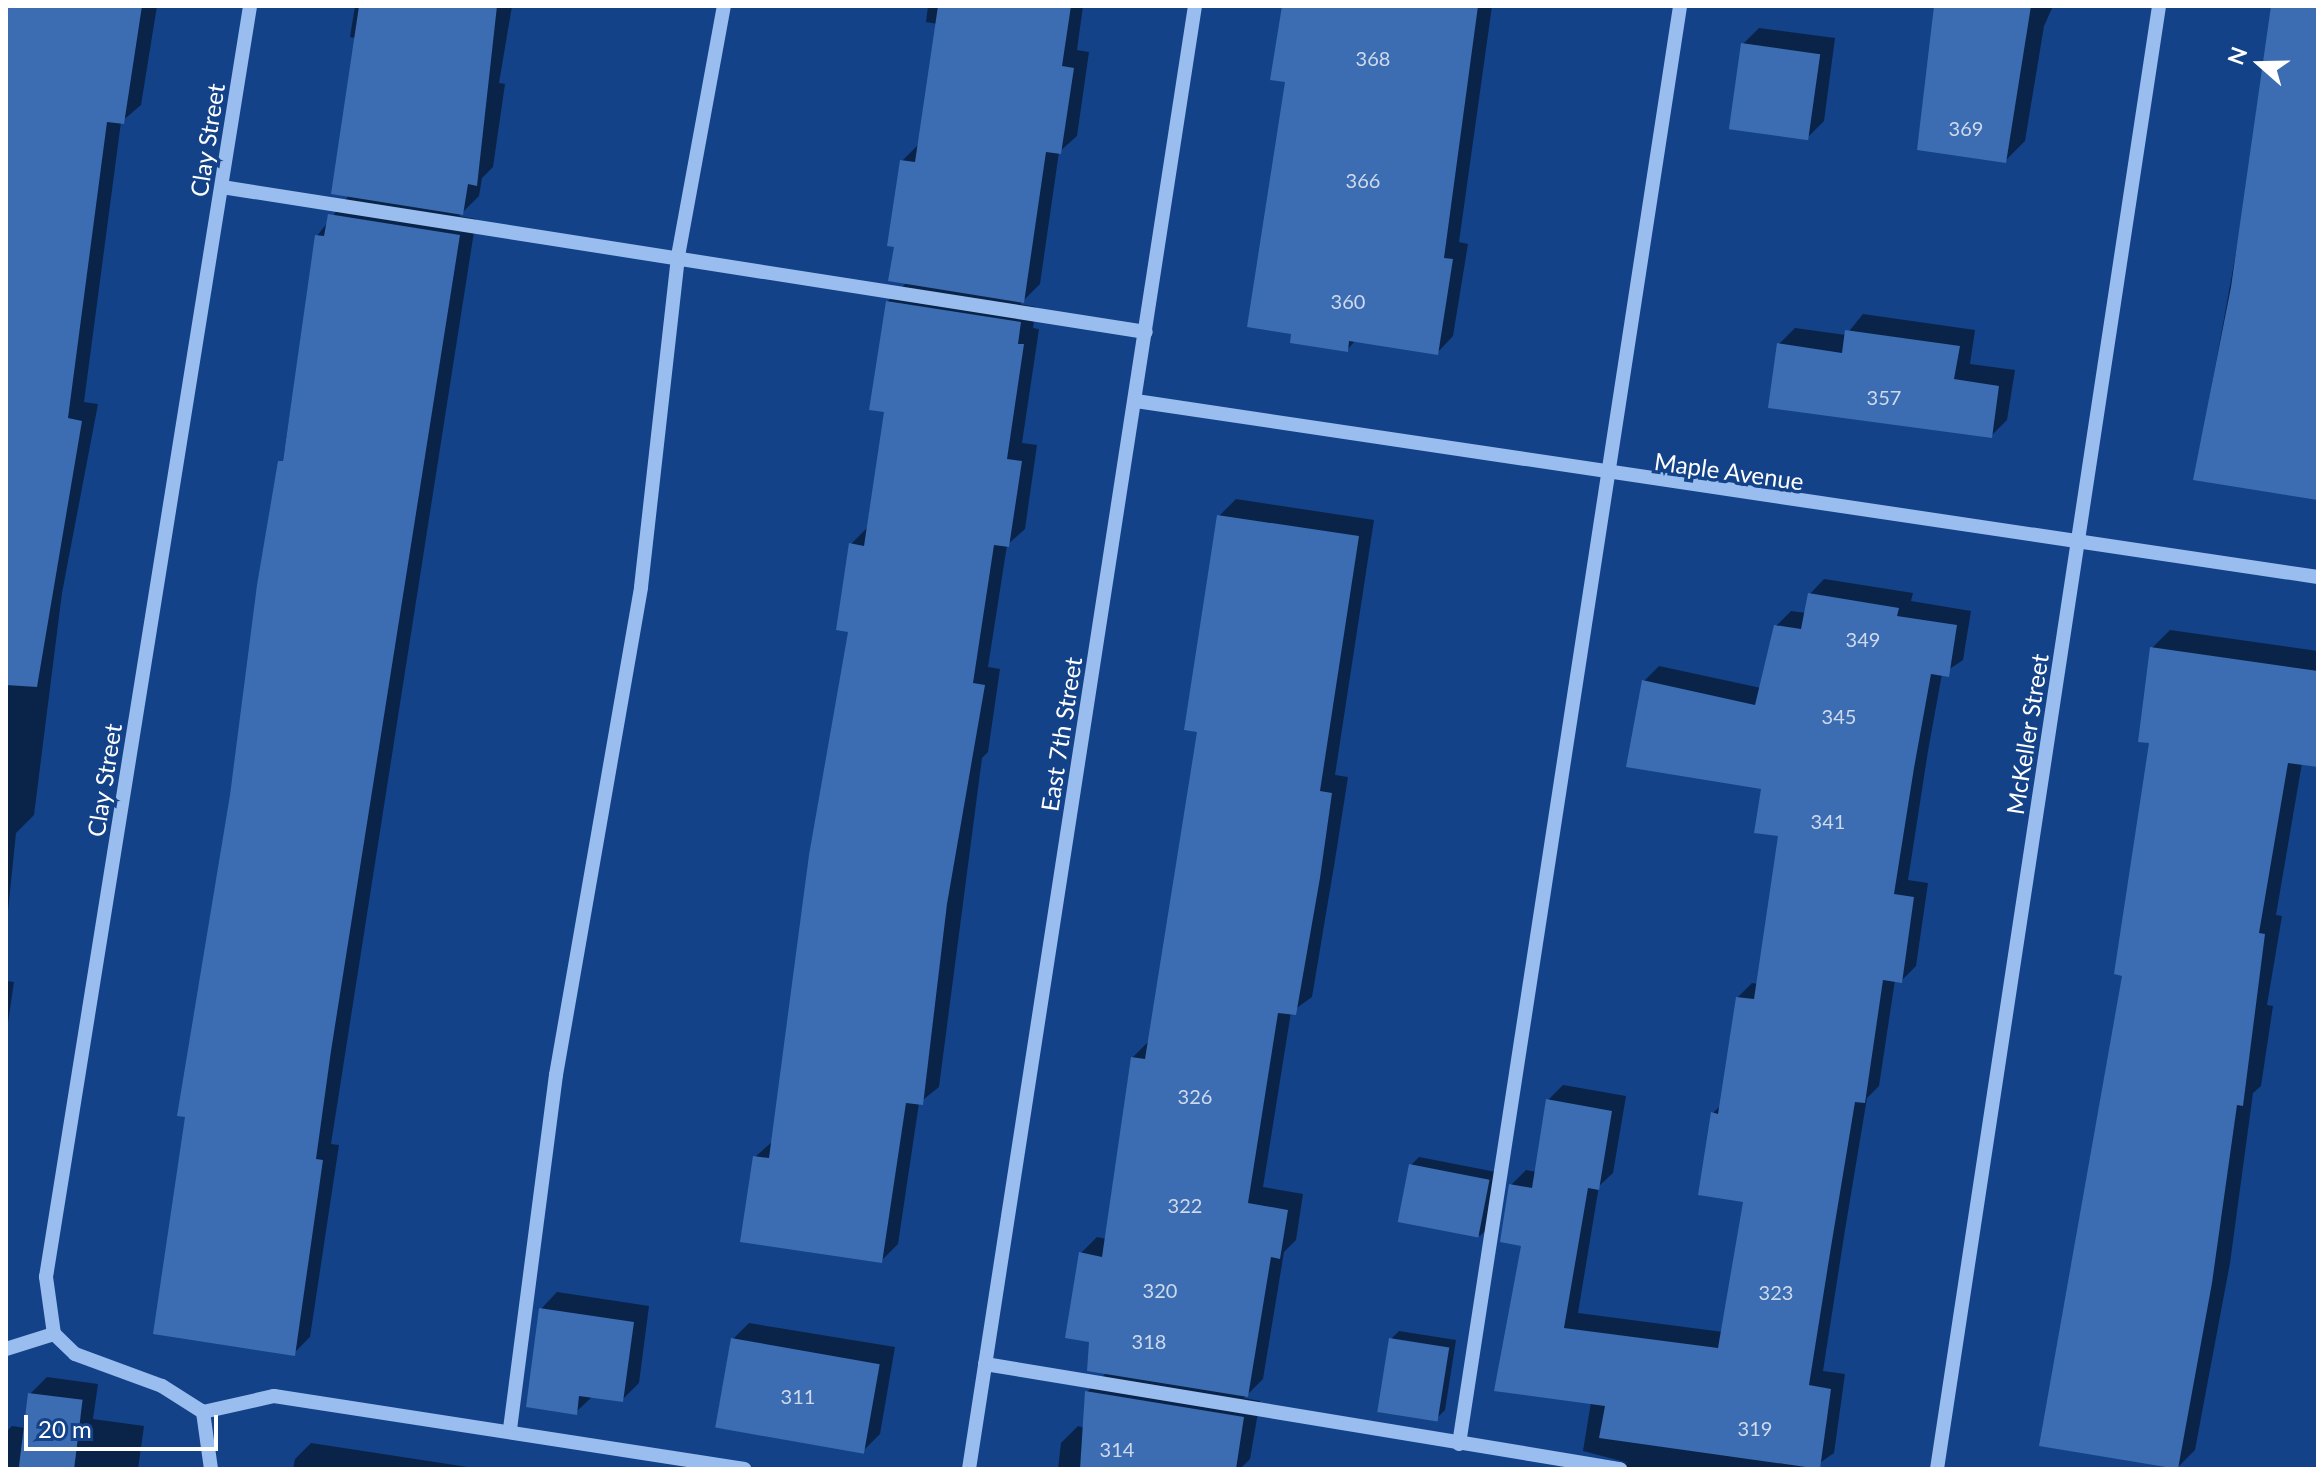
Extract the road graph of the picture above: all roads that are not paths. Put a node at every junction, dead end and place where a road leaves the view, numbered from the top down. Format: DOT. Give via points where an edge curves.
graph roads {
  1 [pos="250,6"];
  2 [pos="724,6"];
  3 [pos="1195,6"];
  4 [pos="1680,6"];
  5 [pos="2159,6"];
  6 [pos="222,187"];
  7 [pos="678,256"];
  8 [pos="1146,332"];
  9 [pos="1136,401"];
  10 [pos="1607,475"];
  11 [pos="2079,543"];
  12 [pos="2318,577"];
  13 [pos="54,1334"];
  14 [pos="6,1349"];
  15 [pos="985,1364"];
  16 [pos="203,1412"];
  17 [pos="510,1429"];
  18 [pos="1459,1444"];
  19 [pos="211,1469"];
  20 [pos="744,1469"];
  21 [pos="969,1469"];
  22 [pos="1620,1469"];
  23 [pos="1937,1469"];
  1 -- 6 [label="street, Clay Street"];
  2 -- 7 [label="street"];
  3 -- 8 [label="street, East 7th Street"];
  4 -- 10 [label="street"];
  5 -- 11 [label="street, McKeller Street"];
  6 -- 7 [label="street"];
  6 -- 13 [label="street, Clay Street" via="46,1277"];
  7 -- 8 [label="street"];
  7 -- 17 [label="street" via="641,587 556,1075"];
  8 -- 9 [label="street, East 7th Street"];
  9 -- 10 [label="street, Maple Avenue"];
  9 -- 15 [label="street, East 7th Street"];
  10 -- 11 [label="street, Maple Avenue"];
  10 -- 18 [label="street"];
  11 -- 12 [label="street, Maple Avenue"];
  11 -- 23 [label="street, McKeller Street"];
  13 -- 14 [label="street"];
  13 -- 16 [label="street" via="75,1354 162,1386"];
  15 -- 18 [label="street"];
  15 -- 21 [label="street, East 7th Street"];
  16 -- 17 [label="street" via="274,1396"];
  16 -- 19 [label="street"];
  17 -- 20 [label="street"];
  18 -- 22 [label="street"];
}
